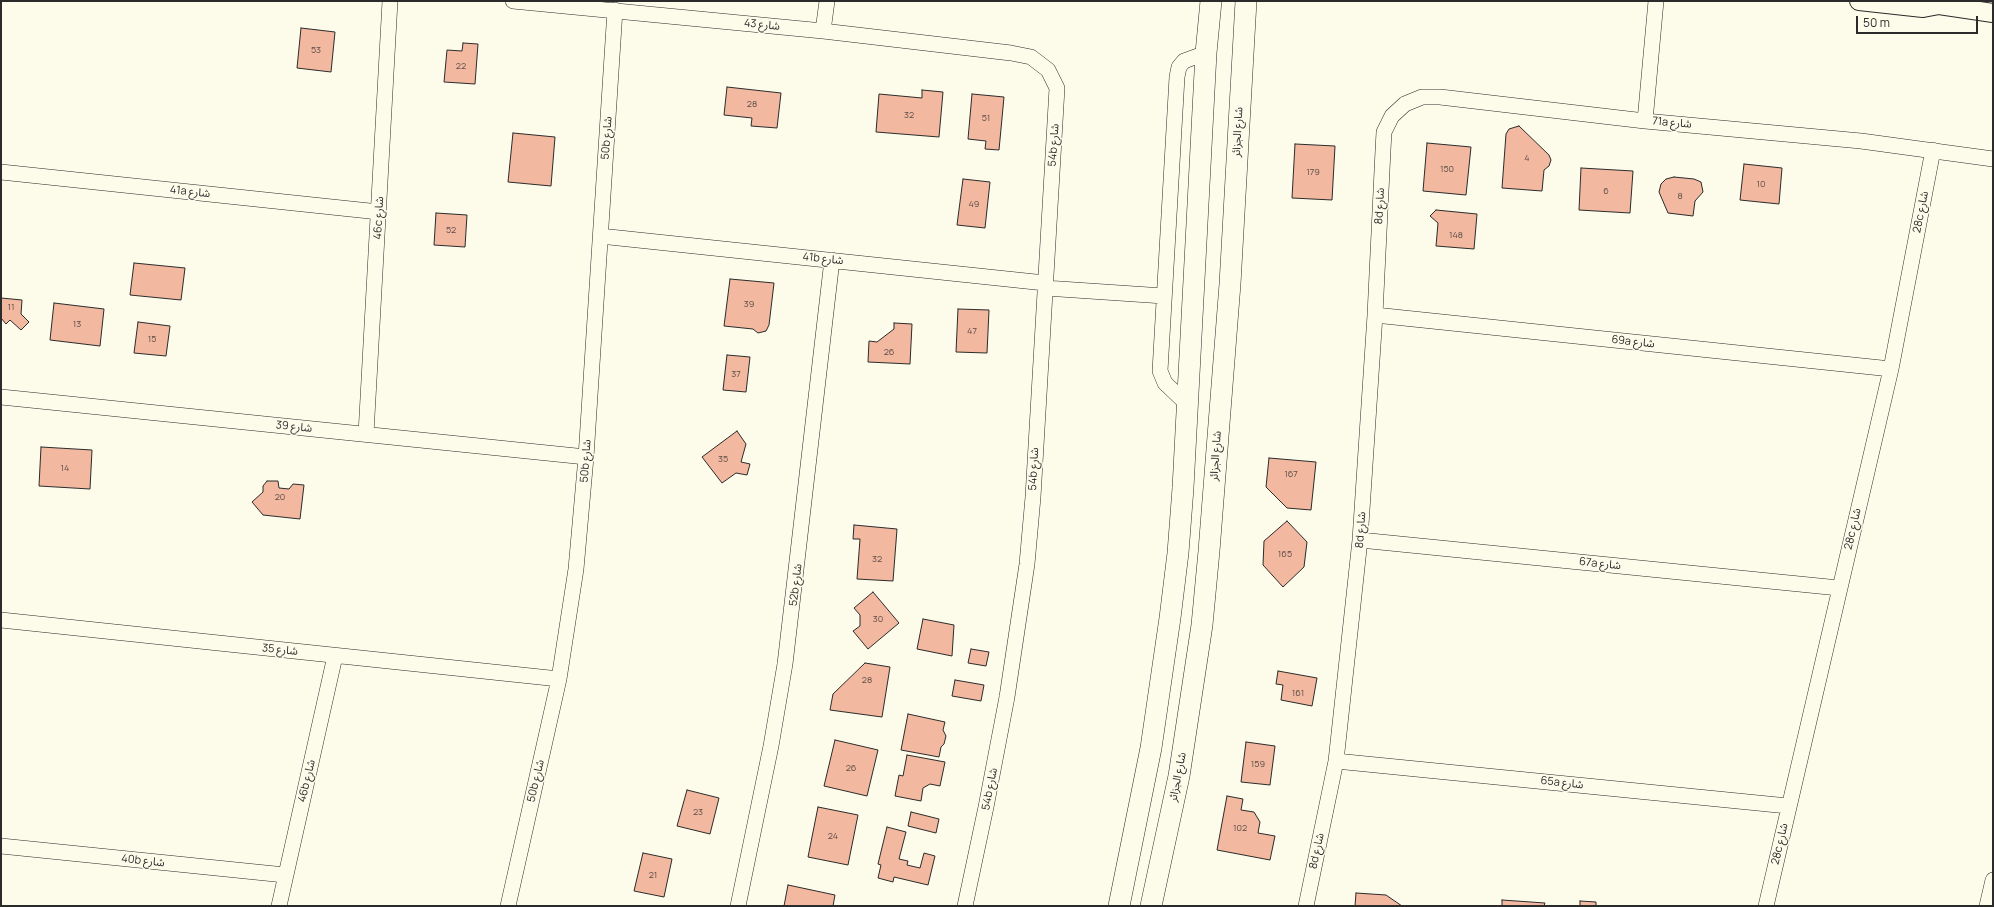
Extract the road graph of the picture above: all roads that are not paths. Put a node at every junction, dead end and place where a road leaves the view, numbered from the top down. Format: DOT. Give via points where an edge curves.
graph roads {
  1 [pos="390,1"];
  2 [pos="513,1"];
  3 [pos="827,1"];
  4 [pos="1246,1"];
  5 [pos="1256,1"];
  6 [pos="1656,1"];
  7 [pos="1859,1"];
  8 [pos="1210,2"];
  9 [pos="1937,3"];
  10 [pos="616,10"];
  11 [pos="1993,13"];
  12 [pos="1244,29"];
  13 [pos="823,31"];
  14 [pos="1206,53"];
  15 [pos="1011,54"];
  16 [pos="1645,121"];
  17 [pos="1383,150"];
  18 [pos="1933,150"];
  19 [pos="1993,159"];
  20 [pos="1,172"];
  21 [pos="379,212"];
  22 [pos="600,236"];
  23 [pos="832,260"];
  24 [pos="1045,285"];
  25 [pos="1164,296"];
  26 [pos="1375,315"];
  27 [pos="1891,369"];
  28 [pos="1,397"];
  29 [pos="1188,406"];
  30 [pos="366,434"];
  31 [pos="586,457"];
  32 [pos="1360,540"];
  33 [pos="1839,588"];
  34 [pos="1,620"];
  35 [pos="335,656"];
  36 [pos="558,679"];
  37 [pos="1336,761"];
  38 [pos="1788,806"];
  39 [pos="1,846"];
  40 [pos="286,875"];
  41 [pos="1993,880"];
  42 [pos="279,906"];
  43 [pos="508,906"];
  44 [pos="738,906"];
  45 [pos="964,906"];
  46 [pos="1119,906"];
  47 [pos="1151,906"];
  48 [pos="1306,906"];
  49 [pos="1766,906"];
  50 [pos="1987,906"];
  1 -- 21 [label="street, 46c شارع"];
  2 -- 10 [label="street, شارع 43"];
  3 -- 13 [label="street"];
  4 -- 12 [label="main road, شارع الجزائر"];
  5 -- 12 [label="main road"];
  6 -- 16 [label="street"];
  7 -- 9 [label="street" via="1923,8"];
  8 -- 14 [label="main road"];
  9 -- 11 [label="street"];
  10 -- 13 [label="street, شارع 43"];
  10 -- 22 [label="street, 50b شارع"];
  12 -- 47 [label="main road, شارع الجزائر" via="1228,299 1203,617 1179,776"];
  13 -- 15 [label="street, شارع 43"];
  14 -- 25 [label="street" via="1184,61 1179,67 1177,77"];
  14 -- 29 [label="main road"];
  15 -- 24 [label="street, 54b شارع" via="1031,57 1048,70 1057,88"];
  16 -- 17 [label="street, 71a شارع" via="1422,97 1405,104 1392,116 1384,132"];
  16 -- 18 [label="street, 71a شارع"];
  17 -- 26 [label="street, 8d شارع"];
  18 -- 19 [label="street, 71a شارع"];
  18 -- 27 [label="street, 28c شارع"];
  20 -- 21 [label="street, 41a شارع"];
  21 -- 30 [label="street, 46c شارع"];
  22 -- 23 [label="street, 41b شارع"];
  22 -- 31 [label="street, 50b شارع"];
  23 -- 24 [label="street, 41b شارع"];
  23 -- 44 [label="street, 52b شارع" via="785,664"];
  24 -- 25 [label="street, 41b شارع"];
  24 -- 45 [label="street, 54b شارع" via="1033,497 1019,623 986,807"];
  25 -- 29 [label="street" via="1161,378"];
  26 -- 27 [label="street, 69a شارع"];
  26 -- 32 [label="street, 8d شارع"];
  27 -- 33 [label="street, 28c شارع"];
  28 -- 30 [label="street, شارع 39"];
  29 -- 46 [label="main road" via="1170,618 1151,748"];
  30 -- 31 [label="street, شارع 39"];
  31 -- 36 [label="street, 50b شارع" via="576,569"];
  32 -- 33 [label="street, 67a شارع"];
  32 -- 37 [label="street, 8d شارع"];
  33 -- 38 [label="street, 28c شارع"];
  34 -- 35 [label="street, شارع 35"];
  35 -- 36 [label="street, شارع 35"];
  35 -- 40 [label="street, 46b شارع"];
  36 -- 43 [label="street, 50b شارع"];
  37 -- 38 [label="street, 65a شارع"];
  37 -- 48 [label="street, 8d شارع"];
  38 -- 49 [label="street, 28c شارع"];
  39 -- 40 [label="street, 40b شارع"];
  40 -- 42 [label="street, 46b شارع"];
  41 -- 50 [label="street"];
}
